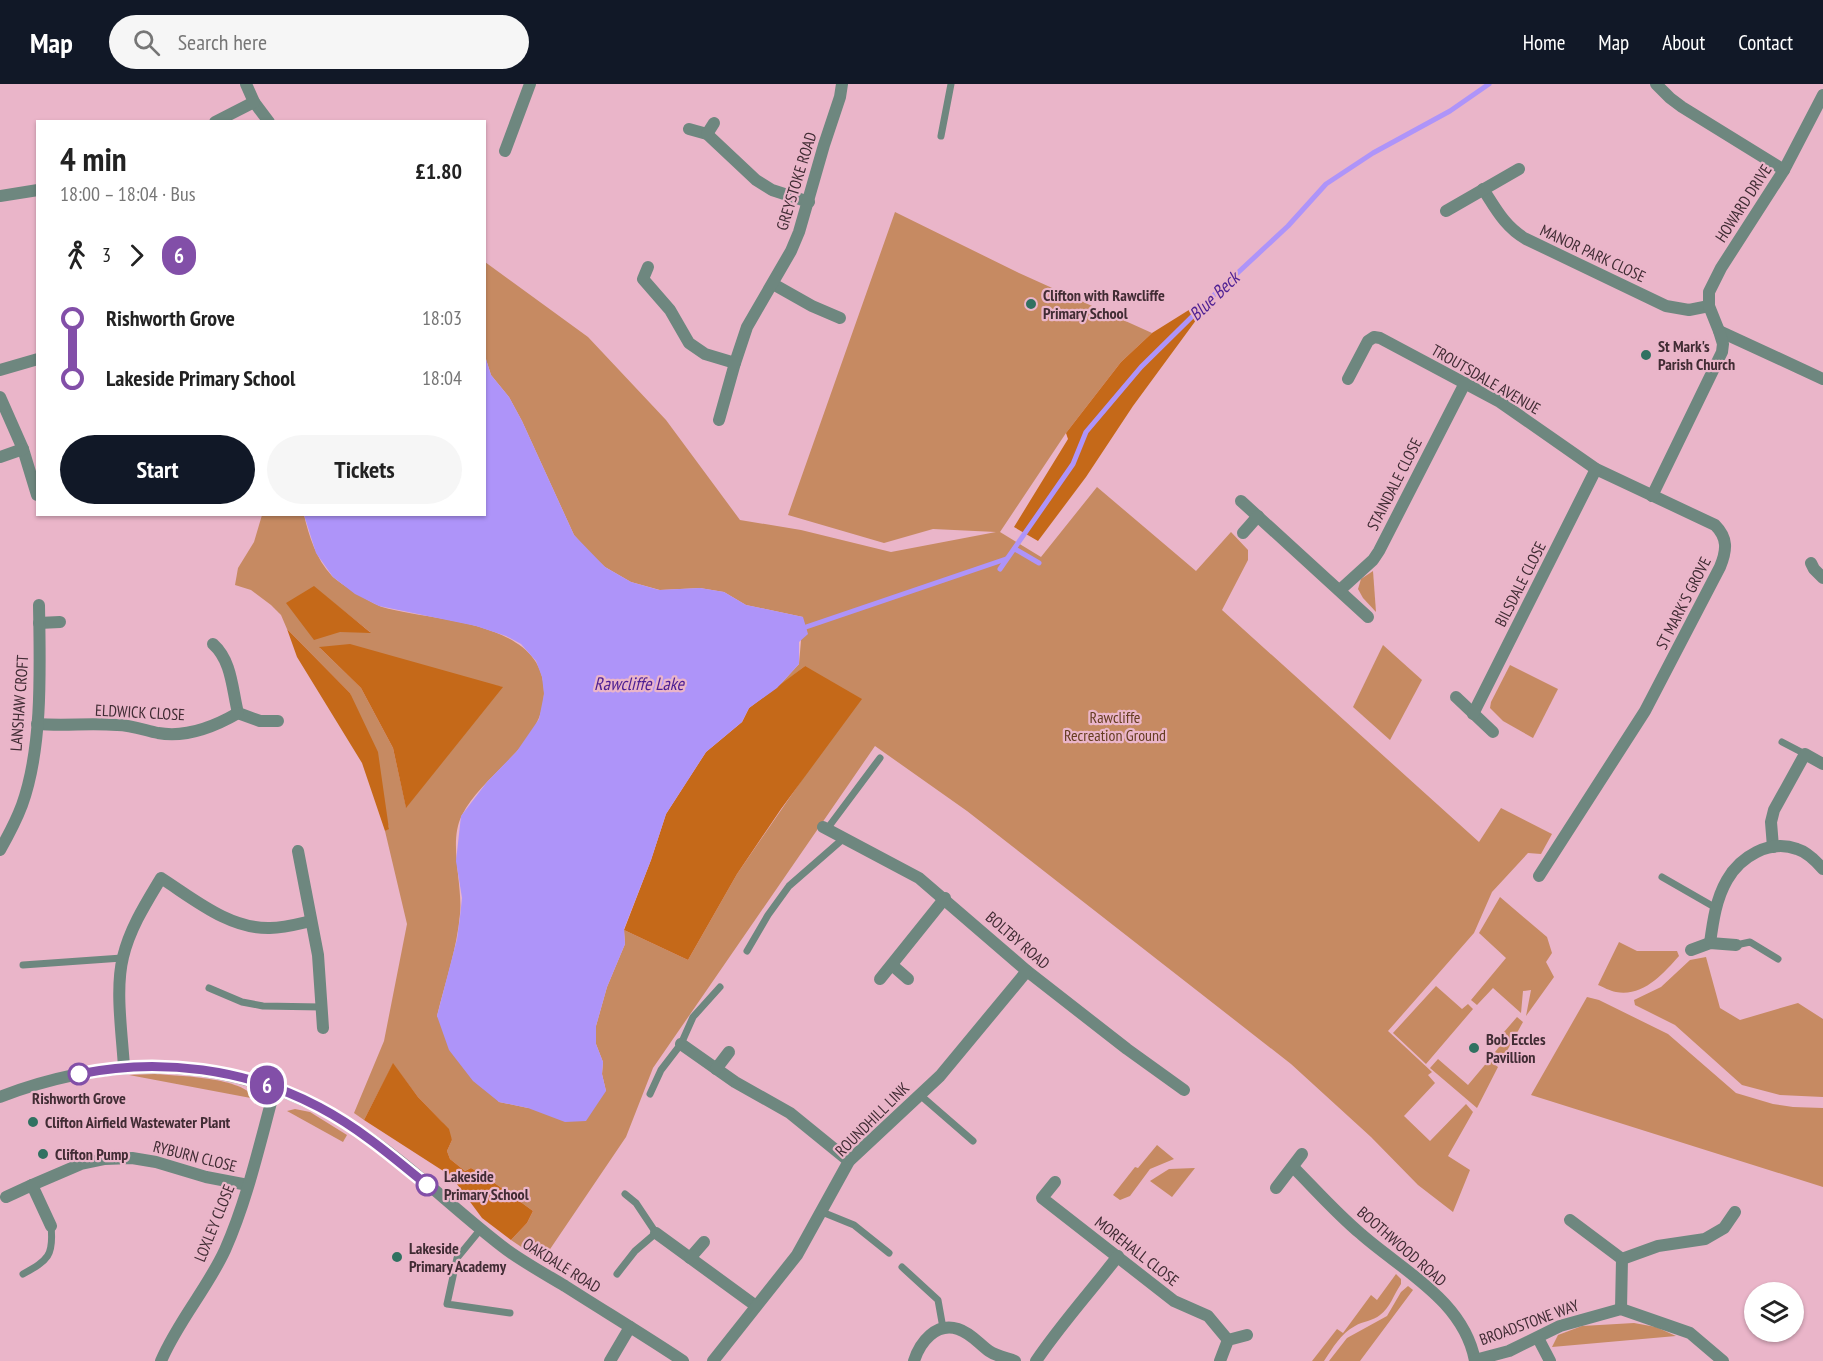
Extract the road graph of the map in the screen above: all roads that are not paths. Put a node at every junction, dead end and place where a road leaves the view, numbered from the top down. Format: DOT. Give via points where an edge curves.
graph roads {
  1 [pos="246,84"];
  2 [pos="530,84"];
  3 [pos="842,84"];
  4 [pos="951,84"];
  5 [pos="1656,84"];
  6 [pos="1823,95"];
  7 [pos="254,102"];
  8 [pos="219,120"];
  9 [pos="268,120"];
  10 [pos="689,129"];
  11 [pos="941,136"];
  12 [pos="505,151"];
  13 [pos="1519,169"];
  14 [pos="1784,170"];
  15 [pos="1483,189"];
  16 [pos="36,190"];
  17 [pos="0,196"];
  18 [pos="809,202"];
  19 [pos="1446,211"];
  20 [pos="648,267"];
  21 [pos="773,284"];
  22 [pos="1709,306"];
  23 [pos="840,318"];
  24 [pos="1719,331"];
  25 [pos="36,360"];
  26 [pos="735,363"];
  27 [pos="0,370"];
  28 [pos="1348,379"];
  29 [pos="1823,379"];
  30 [pos="1464,383"];
  31 [pos="0,397"];
  32 [pos="719,420"];
  33 [pos="23,449"];
  34 [pos="0,457"];
  35 [pos="1596,469"];
  36 [pos="36,495"];
  37 [pos="1653,496"];
  38 [pos="1241,501"];
  39 [pos="1258,516"];
  40 [pos="1243,533"];
  41 [pos="1811,563"];
  42 [pos="1823,578"];
  43 [pos="1340,590"];
  44 [pos="39,605"];
  45 [pos="1368,617"];
  46 [pos="60,622"];
  47 [pos="39,623"];
  48 [pos="213,644"];
  49 [pos="1456,697"];
  50 [pos="238,713"];
  51 [pos="1473,714"];
  52 [pos="278,720"];
  53 [pos="37,724"];
  54 [pos="1492,732"];
  55 [pos="1782,742"];
  56 [pos="1806,754"];
  57 [pos="880,758"];
  58 [pos="1823,764"];
  59 [pos="825,828"];
  60 [pos="844,838"];
  61 [pos="1773,847"];
  62 [pos="0,850"];
  63 [pos="298,852"];
  64 [pos="1823,869"];
  65 [pos="1539,876"];
  66 [pos="1662,877"];
  67 [pos="945,898"];
  68 [pos="1716,908"];
  69 [pos="311,921"];
  70 [pos="1710,943"];
  71 [pos="1736,945"];
  72 [pos="1691,950"];
  73 [pos="747,951"];
  74 [pos="122,958"];
  75 [pos="1778,959"];
  76 [pos="23,965"];
  77 [pos="892,965"];
  78 [pos="1028,971"];
  79 [pos="880,979"];
  80 [pos="908,979"];
  81 [pos="720,987"];
  82 [pos="208,988"];
  83 [pos="321,1007"];
  84 [pos="323,1028"];
  85 [pos="681,1044"];
  86 [pos="729,1052"];
  87 [pos="124,1067"];
  88 [pos="716,1069"];
  89 [pos="275,1088"];
  90 [pos="1184,1090"];
  91 [pos="650,1094"];
  92 [pos="920,1095"];
  93 [pos="0,1097"];
  94 [pos="974,1141"];
  95 [pos="1302,1154"];
  96 [pos="849,1161"];
  97 [pos="1293,1167"];
  98 [pos="1055,1182"];
  99 [pos="32,1185"];
  100 [pos="248,1185"];
  101 [pos="1276,1188"];
  102 [pos="625,1194"];
  103 [pos="6,1197"];
  104 [pos="822,1212"];
  105 [pos="1735,1212"];
  106 [pos="1570,1220"];
  107 [pos="51,1226"];
  108 [pos="480,1230"];
  109 [pos="657,1233"];
  110 [pos="704,1242"];
  111 [pos="889,1253"];
  112 [pos="1118,1256"];
  113 [pos="690,1258"];
  114 [pos="1622,1259"];
  115 [pos="903,1268"];
  116 [pos="23,1274"];
  117 [pos="617,1274"];
  118 [pos="756,1306"];
  119 [pos="1621,1309"];
  120 [pos="510,1313"];
  121 [pos="630,1327"];
  122 [pos="943,1328"];
  123 [pos="1247,1335"];
  124 [pos="1538,1338"];
  125 [pos="1228,1340"];
  126 [pos="1475,1360"];
  127 [pos="161,1361"];
  128 [pos="610,1361"];
  129 [pos="683,1361"];
  130 [pos="713,1361"];
  131 [pos="914,1361"];
  132 [pos="1015,1361"];
  133 [pos="1036,1361"];
  134 [pos="1220,1361"];
  135 [pos="1550,1361"];
  136 [pos="1723,1361"];
  1 -- 7 [label="street"];
  2 -- 12 [label="street"];
  3 -- 18 [label="street, GREYSTOKE ROAD"];
  4 -- 11 [label="lane"];
  5 -- 14 [label="street" via="1682,107"];
  6 -- 14 [label="street, HOWARD DRIVE"];
  7 -- 8 [label="street"];
  7 -- 9 [label="street"];
  10 -- 18 [label="street" via="711,129 764,185"];
  13 -- 15 [label="street"];
  14 -- 22 [label="street, HOWARD DRIVE" via="1720,268 1709,292"];
  15 -- 19 [label="street"];
  15 -- 22 [label="street, MANOR PARK CLOSE" via="1503,222 1526,239 1666,306 1689,310"];
  16 -- 17 [label="street"];
  18 -- 21 [label="street, GREYSTOKE ROAD" via="791,251"];
  20 -- 26 [label="street" via="637,281 670,310 689,343 705,354"];
  21 -- 23 [label="street"];
  21 -- 26 [label="street, GREYSTOKE ROAD" via="747,327"];
  22 -- 24 [label="street"];
  24 -- 29 [label="street"];
  24 -- 37 [label="street" via="1723,344 1719,361"];
  25 -- 27 [label="street"];
  26 -- 32 [label="street, GREYSTOKE ROAD"];
  28 -- 30 [label="street, TROUTSDALE AVENUE" via="1374,337"];
  30 -- 35 [label="street, TROUTSDALE AVENUE" via="1500,402"];
  30 -- 43 [label="street, STAINDALE CLOSE" via="1379,551"];
  31 -- 33 [label="street"];
  33 -- 34 [label="street"];
  33 -- 36 [label="street"];
  35 -- 37 [label="street, TROUTSDALE AVENUE"];
  35 -- 51 [label="street, BILSDALE CLOSE"];
  37 -- 65 [label="street, ST MARK'S GROVE" via="1715,525 1723,533 1725,555 1646,711"];
  38 -- 39 [label="street"];
  39 -- 40 [label="street"];
  39 -- 43 [label="street"];
  41 -- 42 [label="street"];
  43 -- 45 [label="street"];
  44 -- 47 [label="street, LANSHAW CROFT"];
  46 -- 47 [label="street"];
  47 -- 53 [label="street, LANSHAW CROFT"];
  48 -- 50 [label="street" via="230,670"];
  49 -- 51 [label="street"];
  50 -- 52 [label="street" via="260,721"];
  50 -- 53 [label="street, ELDWICK CLOSE" via="198,731 177,734 118,724"];
  51 -- 54 [label="street"];
  53 -- 62 [label="street, LANSHAW CROFT" via="30,778"];
  55 -- 56 [label="lane"];
  56 -- 58 [label="street"];
  56 -- 61 [label="street" via="1774,810"];
  57 -- 59 [label="lane"];
  59 -- 60 [label="street, BOLTBY ROAD"];
  60 -- 67 [label="street, BOLTBY ROAD" via="919,878"];
  60 -- 73 [label="lane" via="789,886"];
  61 -- 64 [label="street" via="1798,849"];
  61 -- 68 [label="street" via="1738,863"];
  63 -- 69 [label="street"];
  66 -- 68 [label="lane"];
  67 -- 77 [label="street"];
  67 -- 78 [label="street, BOLTBY ROAD"];
  68 -- 70 [label="street"];
  69 -- 74 [label="street" via="270,928 249,927 214,912 161,878 133,927"];
  69 -- 83 [label="street" via="318,955"];
  70 -- 71 [label="street"];
  70 -- 72 [label="street"];
  71 -- 75 [label="lane" via="1750,942"];
  74 -- 76 [label="lane"];
  74 -- 87 [label="street"];
  77 -- 79 [label="street"];
  77 -- 80 [label="street"];
  78 -- 90 [label="street, BOLTBY ROAD"];
  78 -- 92 [label="street, ROUNDHILL LINK"];
  81 -- 85 [label="lane" via="693,1017"];
  82 -- 83 [label="lane" via="263,1006"];
  83 -- 84 [label="street"];
  85 -- 88 [label="street"];
  85 -- 91 [label="lane" via="661,1070"];
  86 -- 88 [label="street"];
  87 -- 89 [label="street, OAKDALE ROAD" via="198,1069"];
  87 -- 93 [label="street, OAKDALE ROAD" via="51,1080"];
  88 -- 96 [label="street" via="790,1113"];
  89 -- 100 [label="street, LOXLEY CLOSE"];
  89 -- 108 [label="street, OAKDALE ROAD" via="353,1127"];
  92 -- 94 [label="lane"];
  92 -- 96 [label="street, ROUNDHILL LINK"];
  95 -- 97 [label="street"];
  96 -- 104 [label="street, ROUNDHILL LINK"];
  97 -- 101 [label="street"];
  97 -- 126 [label="street, BOOTHWOOD ROAD" via="1361,1234 1414,1274 1457,1318 1469,1338"];
  98 -- 112 [label="street, MOREHALL CLOSE" via="1042,1198"];
  99 -- 100 [label="street, RYBURN CLOSE" via="81,1164 132,1158"];
  99 -- 103 [label="street, RYBURN CLOSE"];
  99 -- 107 [label="street"];
  100 -- 127 [label="street, LOXLEY CLOSE" via="224,1251"];
  102 -- 109 [label="lane"];
  104 -- 111 [label="lane" via="854,1225"];
  104 -- 118 [label="street, ROUNDHILL LINK" via="797,1255"];
  105 -- 114 [label="street" via="1724,1228 1705,1239 1658,1246"];
  106 -- 114 [label="street"];
  107 -- 116 [label="lane" via="52,1243 44,1262"];
  108 -- 120 [label="lane" via="457,1258 447,1304"];
  108 -- 121 [label="street, OAKDALE ROAD"];
  109 -- 113 [label="street"];
  109 -- 117 [label="lane" via="635,1251"];
  110 -- 113 [label="street"];
  112 -- 125 [label="street, MOREHALL CLOSE" via="1174,1301 1208,1316"];
  112 -- 133 [label="street"];
  113 -- 118 [label="street"];
  114 -- 119 [label="street"];
  115 -- 122 [label="lane" via="938,1300"];
  118 -- 130 [label="street, ROUNDHILL LINK"];
  119 -- 124 [label="street, BROADSTONE WAY" via="1560,1326"];
  119 -- 136 [label="street" via="1690,1333"];
  121 -- 128 [label="street"];
  121 -- 129 [label="street, OAKDALE ROAD"];
  122 -- 131 [label="street" via="928,1336"];
  122 -- 132 [label="street" via="958,1329 990,1353"];
  123 -- 125 [label="street"];
  124 -- 126 [label="street, BROADSTONE WAY"];
  124 -- 135 [label="street"];
  125 -- 134 [label="street"];
}
